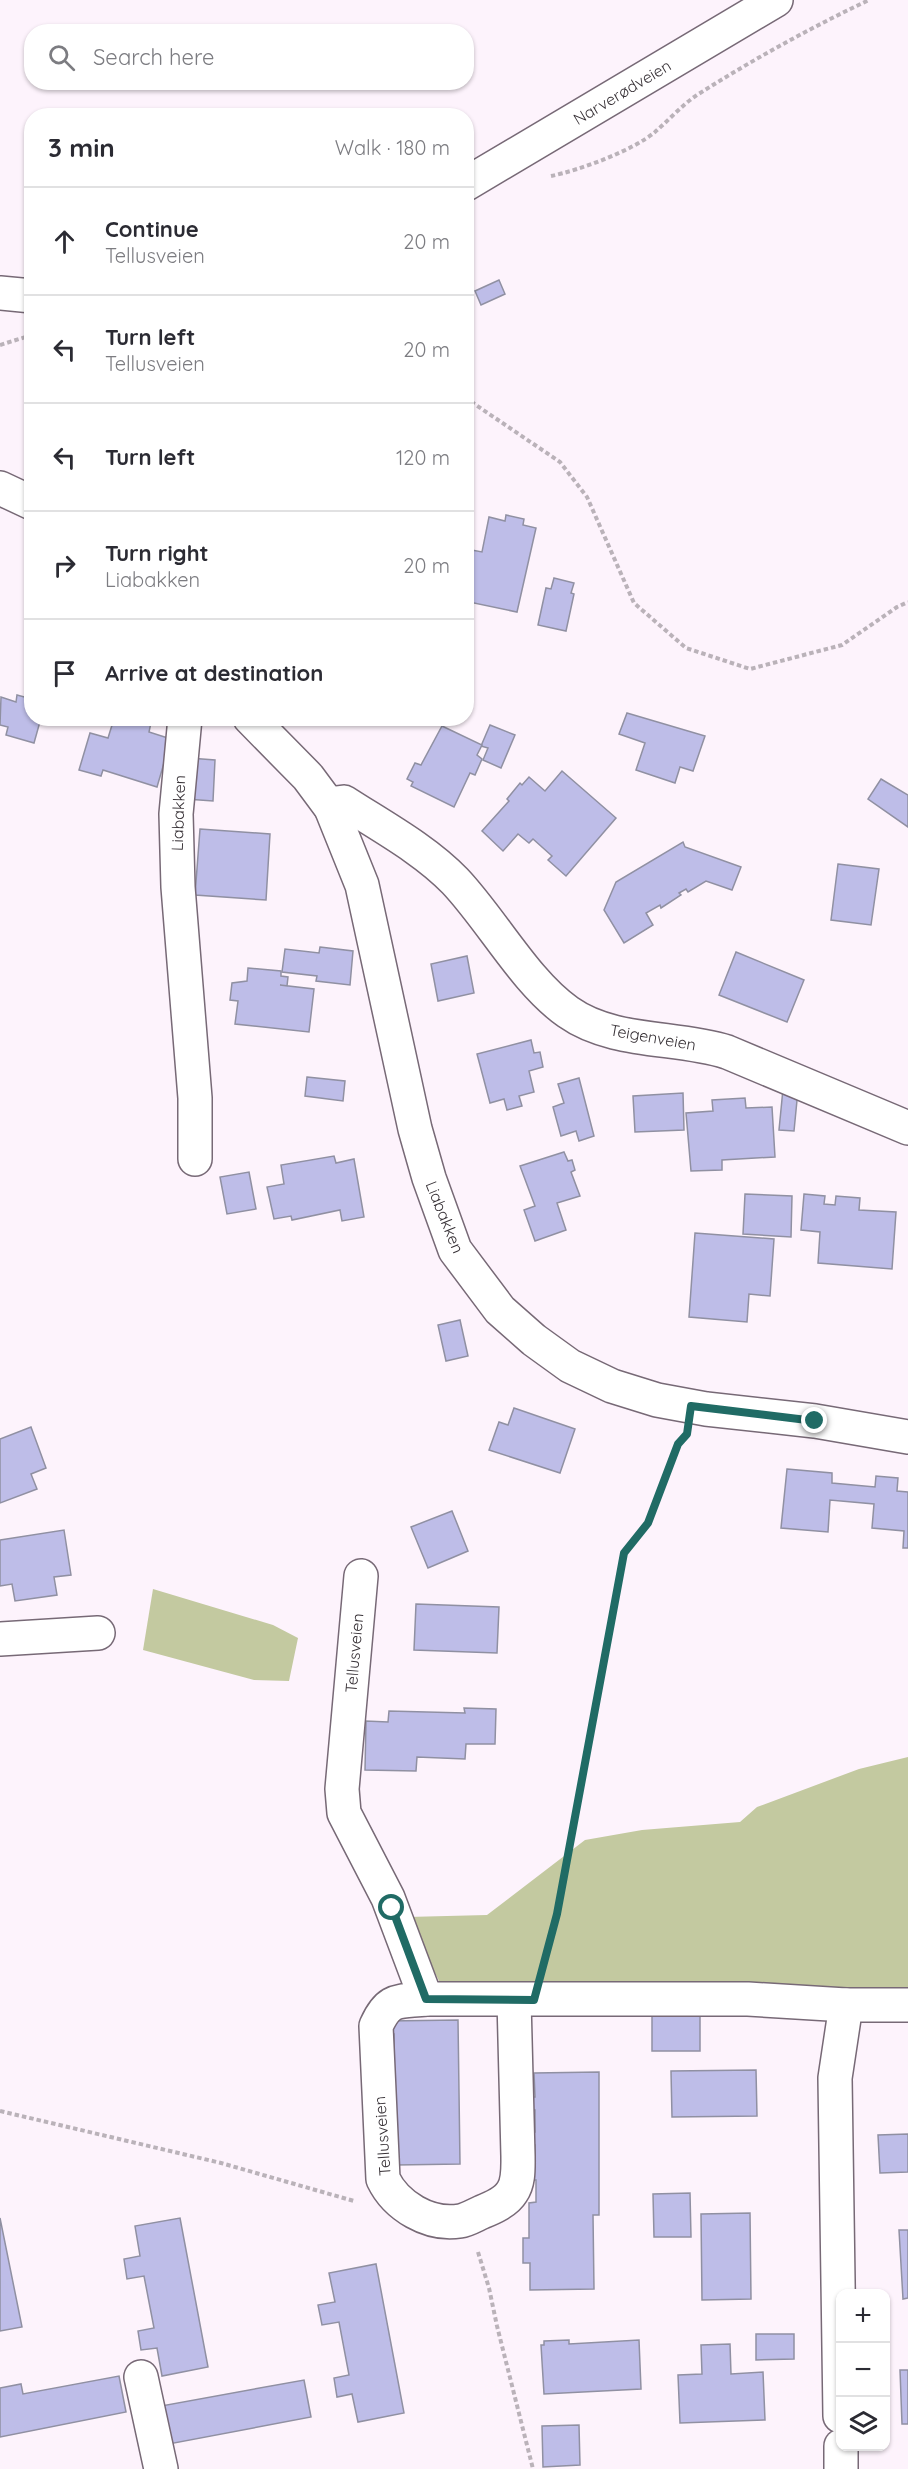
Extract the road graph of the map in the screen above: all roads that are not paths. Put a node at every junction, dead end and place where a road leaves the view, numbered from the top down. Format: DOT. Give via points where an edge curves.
graph roads {
  1 [pos="776,0"];
  2 [pos="474,179"];
  3 [pos="0,293"];
  4 [pos="24,295"];
  5 [pos="0,488"];
  6 [pos="24,499"];
  7 [pos="185,726"];
  8 [pos="258,726"];
  9 [pos="331,808"];
  10 [pos="908,1128"];
  11 [pos="195,1159"];
  12 [pos="908,1437"];
  13 [pos="360,1576"];
  14 [pos="98,1633"];
  15 [pos="0,1639"];
  16 [pos="426,1999"];
  17 [pos="524,2000"];
  18 [pos="846,2005"];
  19 [pos="908,2005"];
  20 [pos="141,2377"];
  21 [pos="840,2397"];
  22 [pos="841,2451"];
  23 [pos="161,2469"];
  24 [pos="841,2469"];
  1 -- 2 [label="street, Narverødveien"];
  3 -- 4 [label="street"];
  5 -- 6 [label="street"];
  7 -- 11 [label="street, Liabakken" via="176,814 195,1098"];
  8 -- 9 [label="street, Liabakken" via="308,777"];
  9 -- 10 [label="street, Teigenveien" via="344,802 420,851 455,881 540,986 568,1012 586,1022 618,1033 726,1052"];
  9 -- 12 [label="street, Liabakken" via="362,885 415,1129 455,1250 500,1310 570,1366 612,1386 691,1406"];
  13 -- 16 [label="street, Tellusveien" via="342,1789 344,1813 388,1898"];
  14 -- 15 [label="street"];
  16 -- 17 [label="street, Tellusveien"];
  16 -- 17 [label="street, Tellusveien" via="393,2003 383,2010 376,2026 383,2179 394,2196 420,2216 460,2221 507,2198 517,2180"];
  17 -- 18 [label="street, Tellusveien" via="748,1999"];
  18 -- 19 [label="street, Tellusveien"];
  18 -- 21 [label="street" via="835,2078"];
  20 -- 23 [label="street"];
  22 -- 24 [label="street"];
}
